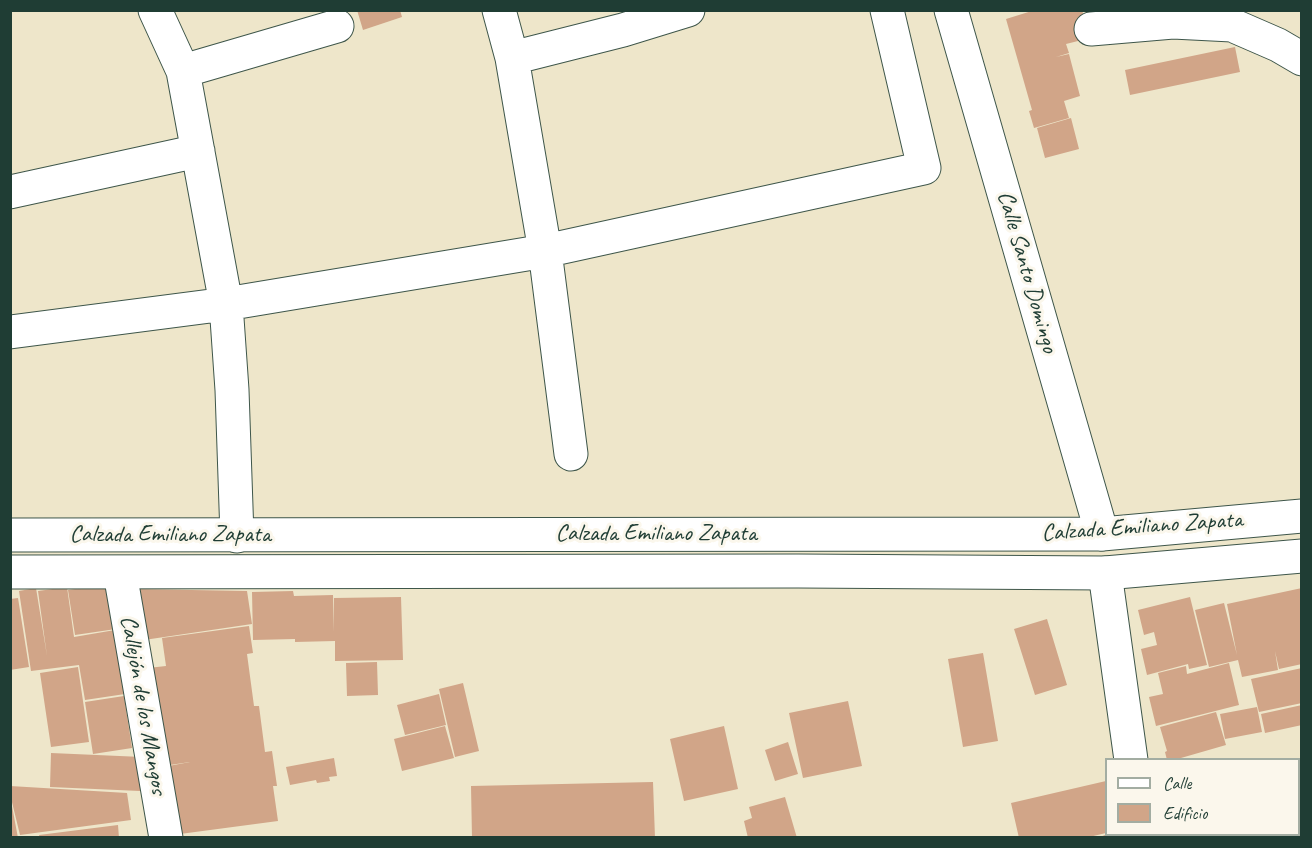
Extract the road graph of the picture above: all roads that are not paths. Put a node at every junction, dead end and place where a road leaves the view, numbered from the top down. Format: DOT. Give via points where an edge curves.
graph roads {
  1 [pos="155,10"];
  2 [pos="499,10"];
  3 [pos="688,10"];
  4 [pos="887,10"];
  5 [pos="951,10"];
  6 [pos="337,26"];
  7 [pos="1091,29"];
  8 [pos="512,58"];
  9 [pos="1302,59"];
  10 [pos="183,71"];
  11 [pos="198,151"];
  12 [pos="10,192"];
  13 [pos="545,251"];
  14 [pos="226,304"];
  15 [pos="10,332"];
  16 [pos="571,454"];
  17 [pos="1302,516"];
  18 [pos="797,534"];
  19 [pos="1102,534"];
  20 [pos="10,535"];
  21 [pos="237,536"];
  22 [pos="1302,556"];
  23 [pos="798,571"];
  24 [pos="10,572"];
  25 [pos="120,573"];
  26 [pos="1104,573"];
  27 [pos="1131,758"];
  28 [pos="166,837"];
  1 -- 10 [label="main road"];
  2 -- 8 [label="main road"];
  3 -- 8 [label="main road"];
  4 -- 13 [label="main road" via="924,168"];
  5 -- 19 [label="main road, Calle Santo Domingo"];
  6 -- 10 [label="main road"];
  7 -- 9 [label="main road" via="1173,22 1233,25"];
  8 -- 13 [label="main road"];
  10 -- 11 [label="main road"];
  11 -- 12 [label="main road"];
  11 -- 14 [label="main road"];
  13 -- 14 [label="main road"];
  13 -- 16 [label="main road"];
  14 -- 15 [label="main road"];
  14 -- 21 [label="main road"];
  17 -- 19 [label="main road, Calzada Emiliano Zapata"];
  18 -- 19 [label="main road, Calzada Emiliano Zapata"];
  18 -- 21 [label="main road, Calzada Emiliano Zapata"];
  18 -- 23 [label="main road"];
  20 -- 21 [label="main road, Calzada Emiliano Zapata"];
  22 -- 26 [label="main road, Calzada Emiliano Zapata"];
  23 -- 25 [label="main road, Calzada Emiliano Zapata"];
  23 -- 26 [label="main road, Calzada Emiliano Zapata"];
  24 -- 25 [label="main road, Calzada Emiliano Zapata"];
  25 -- 28 [label="main road, Callejón de los Mangos"];
  26 -- 27 [label="main road"];
}
